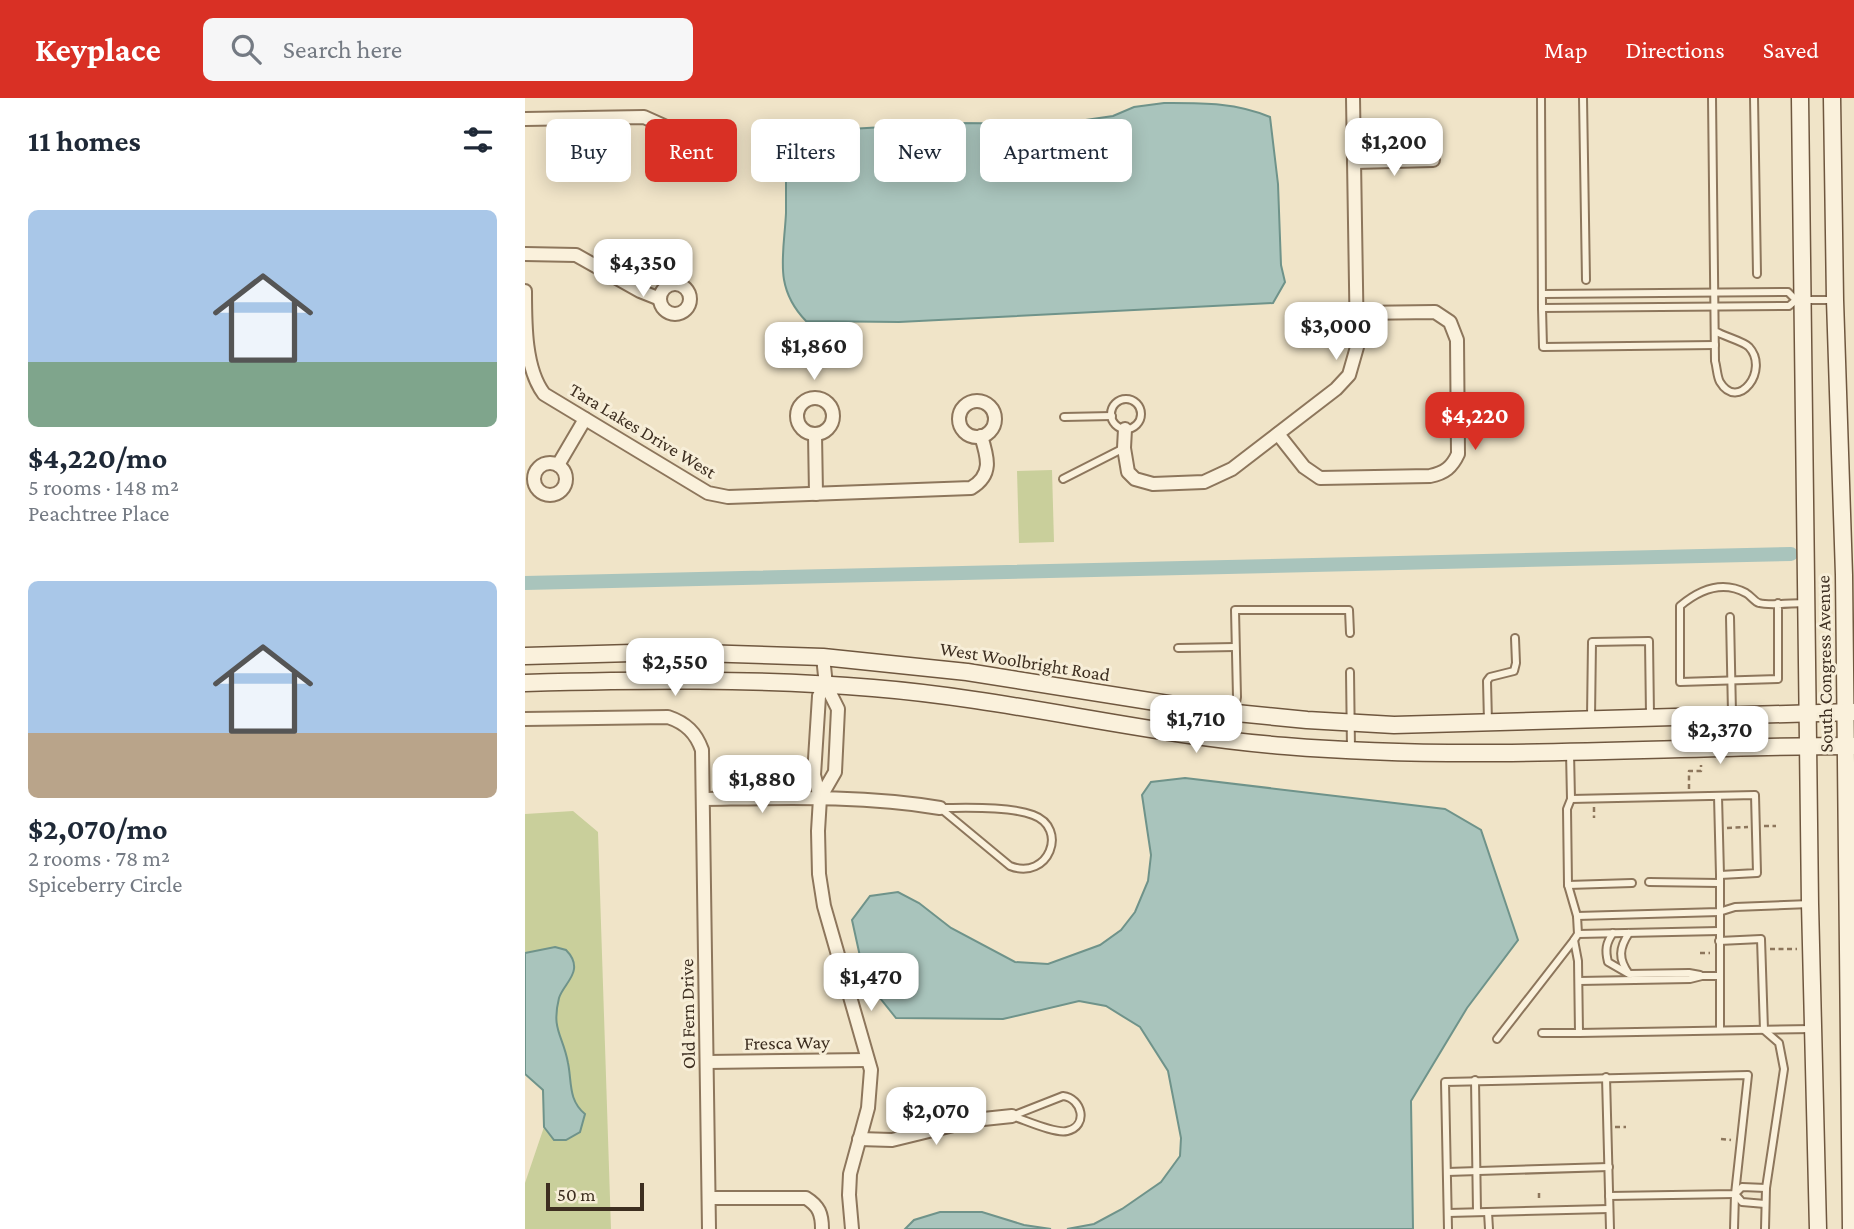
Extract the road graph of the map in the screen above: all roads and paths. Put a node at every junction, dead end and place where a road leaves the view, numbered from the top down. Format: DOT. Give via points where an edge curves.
graph roads {
  1 [pos="1353,98"];
  2 [pos="1541,98"];
  3 [pos="1583,98"];
  4 [pos="1712,98"];
  5 [pos="1753,98"];
  6 [pos="1800,98"];
  7 [pos="1832,98"];
  8 [pos="525,119"];
  9 [pos="648,119"];
  10 [pos="1433,160"];
  11 [pos="1354,162"];
  12 [pos="525,254"];
  13 [pos="1757,274"];
  14 [pos="1586,280"];
  15 [pos="525,291"];
  16 [pos="1715,292"];
  17 [pos="1651,293"];
  18 [pos="1543,294"];
  19 [pos="1586,294"];
  20 [pos="660,299"];
  21 [pos="1800,300"];
  22 [pos="1835,300"];
  23 [pos="1651,307"];
  24 [pos="1715,307"];
  25 [pos="1542,308"];
  26 [pos="1586,308"];
  27 [pos="1356,313"];
  28 [pos="1715,331"];
  29 [pos="1715,345"];
  30 [pos="1112,416"];
  31 [pos="1064,417"];
  32 [pos="586,419"];
  33 [pos="1125,429"];
  34 [pos="815,434"];
  35 [pos="1278,434"];
  36 [pos="981,436"];
  37 [pos="1124,448"];
  38 [pos="558,465"];
  39 [pos="1063,479"];
  40 [pos="816,494"];
  41 [pos="1849,575"];
  42 [pos="1778,603"];
  43 [pos="1806,603"];
  44 [pos="1730,617"];
  45 [pos="1350,633"];
  46 [pos="1515,638"];
  47 [pos="1235,647"];
  48 [pos="1178,648"];
  49 [pos="525,656"];
  50 [pos="823,657"];
  51 [pos="1350,672"];
  52 [pos="1731,680"];
  53 [pos="525,683"];
  54 [pos="826,685"];
  55 [pos="1850,712"];
  56 [pos="1234,713"];
  57 [pos="1808,713"];
  58 [pos="1732,715"];
  59 [pos="1650,717"];
  60 [pos="525,719"];
  61 [pos="1591,719"];
  62 [pos="1352,723"];
  63 [pos="1488,723"];
  64 [pos="1222,739"];
  65 [pos="1808,746"];
  66 [pos="1850,746"];
  67 [pos="1351,751"];
  68 [pos="1570,751"];
  69 [pos="1701,765"];
  70 [pos="1689,789"];
  71 [pos="1717,796"];
  72 [pos="820,798"];
  73 [pos="704,799"];
  74 [pos="1571,799"];
  75 [pos="1594,807"];
  76 [pos="940,808"];
  77 [pos="1594,818"];
  78 [pos="1776,826"];
  79 [pos="1748,827"];
  80 [pos="1764,827"];
  81 [pos="1727,828"];
  82 [pos="1850,856"];
  83 [pos="1719,879"];
  84 [pos="1649,882"];
  85 [pos="1632,883"];
  86 [pos="1568,885"];
  87 [pos="1810,904"];
  88 [pos="1719,912"];
  89 [pos="1577,916"];
  90 [pos="1719,931"];
  91 [pos="1613,933"];
  92 [pos="1629,933"];
  93 [pos="1576,937"];
  94 [pos="1719,940"];
  95 [pos="1770,949"];
  96 [pos="1797,949"];
  97 [pos="1700,953"];
  98 [pos="1710,953"];
  99 [pos="1629,974"];
  100 [pos="1702,976"];
  101 [pos="1719,976"];
  102 [pos="1579,981"];
  103 [pos="1851,1014"];
  104 [pos="1813,1029"];
  105 [pos="1720,1030"];
  106 [pos="1764,1030"];
  107 [pos="1579,1032"];
  108 [pos="1542,1033"];
  109 [pos="1497,1039"];
  110 [pos="867,1060"];
  111 [pos="707,1062"];
  112 [pos="1606,1077"];
  113 [pos="1475,1080"];
  114 [pos="1012,1116"];
  115 [pos="1614,1127"];
  116 [pos="1626,1127"];
  117 [pos="859,1139"];
  118 [pos="1721,1139"];
  119 [pos="1733,1140"];
  120 [pos="1609,1167"];
  121 [pos="1477,1171"];
  122 [pos="1447,1172"];
  123 [pos="1766,1188"];
  124 [pos="1539,1192"];
  125 [pos="1735,1194"];
  126 [pos="1609,1196"];
  127 [pos="709,1198"];
  128 [pos="1539,1203"];
  129 [pos="1765,1204"];
  130 [pos="1609,1209"];
  131 [pos="1477,1212"];
  132 [pos="1488,1212"];
  133 [pos="1448,1213"];
  134 [pos="709,1229"];
  135 [pos="822,1229"];
  136 [pos="852,1229"];
  137 [pos="1448,1229"];
  138 [pos="1489,1229"];
  139 [pos="1610,1229"];
  140 [pos="1734,1229"];
  141 [pos="1765,1229"];
  142 [pos="1818,1229"];
  143 [pos="1851,1229"];
  1 -- 11 [label="street"];
  2 -- 18 [label="lane"];
  3 -- 14 [label="lane"];
  4 -- 16 [label="lane"];
  5 -- 13 [label="lane"];
  6 -- 21 [label="main road, South Congress Avenue"];
  7 -- 22 [label="main road, South Congress Avenue"];
  8 -- 9 [label="street"];
  10 -- 11 [label="street"];
  11 -- 27 [label="street"];
  12 -- 20 [label="street" via="576,255"];
  15 -- 32 [label="street, Tara Lakes Drive West" via="530,378 544,394"];
  16 -- 17 [label="lane"];
  16 -- 21 [label="lane" via="1788,292"];
  16 -- 24 [label="lane"];
  17 -- 19 [label="lane"];
  17 -- 23 [label="lane"];
  18 -- 19 [label="lane"];
  18 -- 25 [label="lane"];
  19 -- 26 [label="lane"];
  21 -- 22 [label="lane"];
  21 -- 24 [label="lane" via="1789,306"];
  21 -- 43 [label="main road, South Congress Avenue"];
  22 -- 41 [label="main road, South Congress Avenue"];
  23 -- 24 [label="lane"];
  23 -- 26 [label="lane"];
  24 -- 28 [label="lane"];
  25 -- 26 [label="lane"];
  25 -- 29 [label="lane" via="1543,347"];
  27 -- 35 [label="street" via="1357,348 1349,375"];
  27 -- 35 [label="street" via="1435,312 1450,322 1457,340 1458,454 1454,463 1430,476 1320,478 1304,467"];
  28 -- 29 [label="lane"];
  28 -- 29 [label="lane" via="1746,344 1753,352 1755,376 1750,386 1739,392 1728,390 1719,381"];
  30 -- 31 [label="lane"];
  30 -- 33 [label="lane" via="1116,425"];
  30 -- 33 [label="lane" via="1118,402 1137,404 1141,419 1135,427"];
  32 -- 38 [label="street"];
  32 -- 40 [label="street, Tara Lakes Drive West" via="708,493 728,497"];
  33 -- 37 [label="street"];
  34 -- 40 [label="street"];
  35 -- 37 [label="street" via="1224,475 1193,483 1143,483 1128,472"];
  36 -- 40 [label="street, Tara Lakes Drive West" via="988,468 979,484 962,490"];
  37 -- 39 [label="lane"];
  41 -- 55 [label="main road, South Congress Avenue"];
  42 -- 43 [label="lane"];
  42 -- 52 [label="lane" via="1778,679"];
  42 -- 52 [label="lane" via="1760,603 1728,587 1694,594 1680,606 1680,682"];
  43 -- 57 [label="main road, South Congress Avenue"];
  44 -- 52 [label="lane"];
  45 -- 47 [label="lane" via="1349,610 1235,610"];
  46 -- 63 [label="lane" via="1514,671 1487,681"];
  47 -- 48 [label="lane"];
  47 -- 56 [label="lane"];
  49 -- 50 [label="main road, West Woolbright Road" via="668,652"];
  50 -- 54 [label="street"];
  50 -- 56 [label="main road, West Woolbright Road" via="967,672"];
  51 -- 62 [label="lane"];
  52 -- 58 [label="lane"];
  53 -- 54 [label="main road" via="686,679"];
  54 -- 64 [label="main road" via="960,698"];
  54 -- 72 [label="street" via="819,696 814,775"];
  54 -- 72 [label="street" via="838,709 835,772"];
  55 -- 57 [label="main road, West Woolbright Road"];
  55 -- 66 [label="main road, South Congress Avenue"];
  56 -- 62 [label="main road, West Woolbright Road"];
  56 -- 64 [label="lane"];
  57 -- 58 [label="main road, West Woolbright Road"];
  57 -- 65 [label="main road, South Congress Avenue"];
  58 -- 59 [label="main road, West Woolbright Road"];
  59 -- 61 [label="main road, West Woolbright Road"];
  59 -- 61 [label="lane" via="1649,641 1592,642"];
  60 -- 73 [label="street, Old Fern Drive" via="658,716 678,720 694,732 702,750"];
  61 -- 63 [label="main road, West Woolbright Road"];
  62 -- 63 [label="main road, West Woolbright Road"];
  62 -- 67 [label="lane"];
  64 -- 67 [label="main road"];
  65 -- 66 [label="main road"];
  65 -- 68 [label="main road"];
  65 -- 87 [label="main road, South Congress Avenue"];
  66 -- 82 [label="main road, South Congress Avenue"];
  67 -- 68 [label="main road"];
  68 -- 74 [label="lane"];
  69 -- 70 [label="path" via="1701,771 1689,771"];
  71 -- 74 [label="lane"];
  71 -- 83 [label="lane"];
  71 -- 83 [label="lane" via="1755,795 1756,806 1757,873"];
  72 -- 73 [label="street"];
  72 -- 76 [label="street" via="895,800"];
  72 -- 110 [label="street" via="817,853 824,906"];
  73 -- 111 [label="street, Old Fern Drive"];
  74 -- 86 [label="lane" via="1567,809"];
  75 -- 77 [label="path"];
  76 -- 76 [label="lane" via="982,808 1035,816 1049,828 1049,854 1036,867 1010,866"];
  78 -- 80 [label="path"];
  79 -- 81 [label="path"];
  82 -- 103 [label="main road, South Congress Avenue"];
  83 -- 84 [label="lane"];
  83 -- 88 [label="lane"];
  85 -- 86 [label="lane"];
  86 -- 89 [label="lane"];
  87 -- 88 [label="lane" via="1735,907"];
  87 -- 104 [label="main road, South Congress Avenue"];
  88 -- 89 [label="lane"];
  88 -- 90 [label="lane"];
  89 -- 93 [label="lane"];
  90 -- 92 [label="lane"];
  90 -- 94 [label="lane"];
  91 -- 92 [label="lane"];
  91 -- 93 [label="lane"];
  91 -- 99 [label="lane" via="1605,952 1608,962"];
  92 -- 99 [label="lane" via="1620,953"];
  93 -- 102 [label="lane"];
  93 -- 109 [label="lane"];
  94 -- 101 [label="lane"];
  94 -- 106 [label="lane" via="1761,939"];
  95 -- 96 [label="path"];
  97 -- 98 [label="path"];
  99 -- 100 [label="lane"];
  100 -- 101 [label="lane"];
  100 -- 102 [label="lane"];
  101 -- 105 [label="lane"];
  102 -- 107 [label="lane"];
  103 -- 143 [label="main road, South Congress Avenue"];
  104 -- 106 [label="lane"];
  104 -- 142 [label="main road, South Congress Avenue"];
  105 -- 106 [label="lane"];
  105 -- 107 [label="lane"];
  106 -- 123 [label="lane" via="1779,1043 1784,1069"];
  107 -- 108 [label="lane"];
  110 -- 111 [label="street, Fresca Way"];
  110 -- 117 [label="street" via="871,1089"];
  111 -- 127 [label="street, Old Fern Drive"];
  112 -- 113 [label="lane"];
  112 -- 120 [label="lane"];
  112 -- 125 [label="lane" via="1748,1075"];
  113 -- 121 [label="lane"];
  113 -- 122 [label="lane" via="1445,1082"];
  114 -- 114 [label="lane" via="1063,1096 1074,1099 1080,1109 1079,1121 1066,1131"];
  114 -- 117 [label="street" via="892,1140"];
  115 -- 116 [label="path"];
  117 -- 136 [label="street" via="850,1174"];
  118 -- 119 [label="path"];
  120 -- 121 [label="lane"];
  120 -- 126 [label="lane"];
  121 -- 122 [label="lane"];
  121 -- 131 [label="lane"];
  122 -- 133 [label="lane"];
  123 -- 125 [label="lane" via="1742,1187"];
  123 -- 129 [label="lane"];
  124 -- 128 [label="path"];
  125 -- 126 [label="lane"];
  125 -- 129 [label="lane" via="1742,1202"];
  125 -- 140 [label="lane"];
  126 -- 130 [label="lane"];
  127 -- 134 [label="street, Old Fern Drive"];
  127 -- 135 [label="street" via="806,1198 820,1210"];
  129 -- 141 [label="lane"];
  130 -- 132 [label="lane"];
  130 -- 139 [label="lane"];
  131 -- 132 [label="lane"];
  131 -- 133 [label="lane"];
  132 -- 138 [label="lane"];
  133 -- 137 [label="lane"];
}
